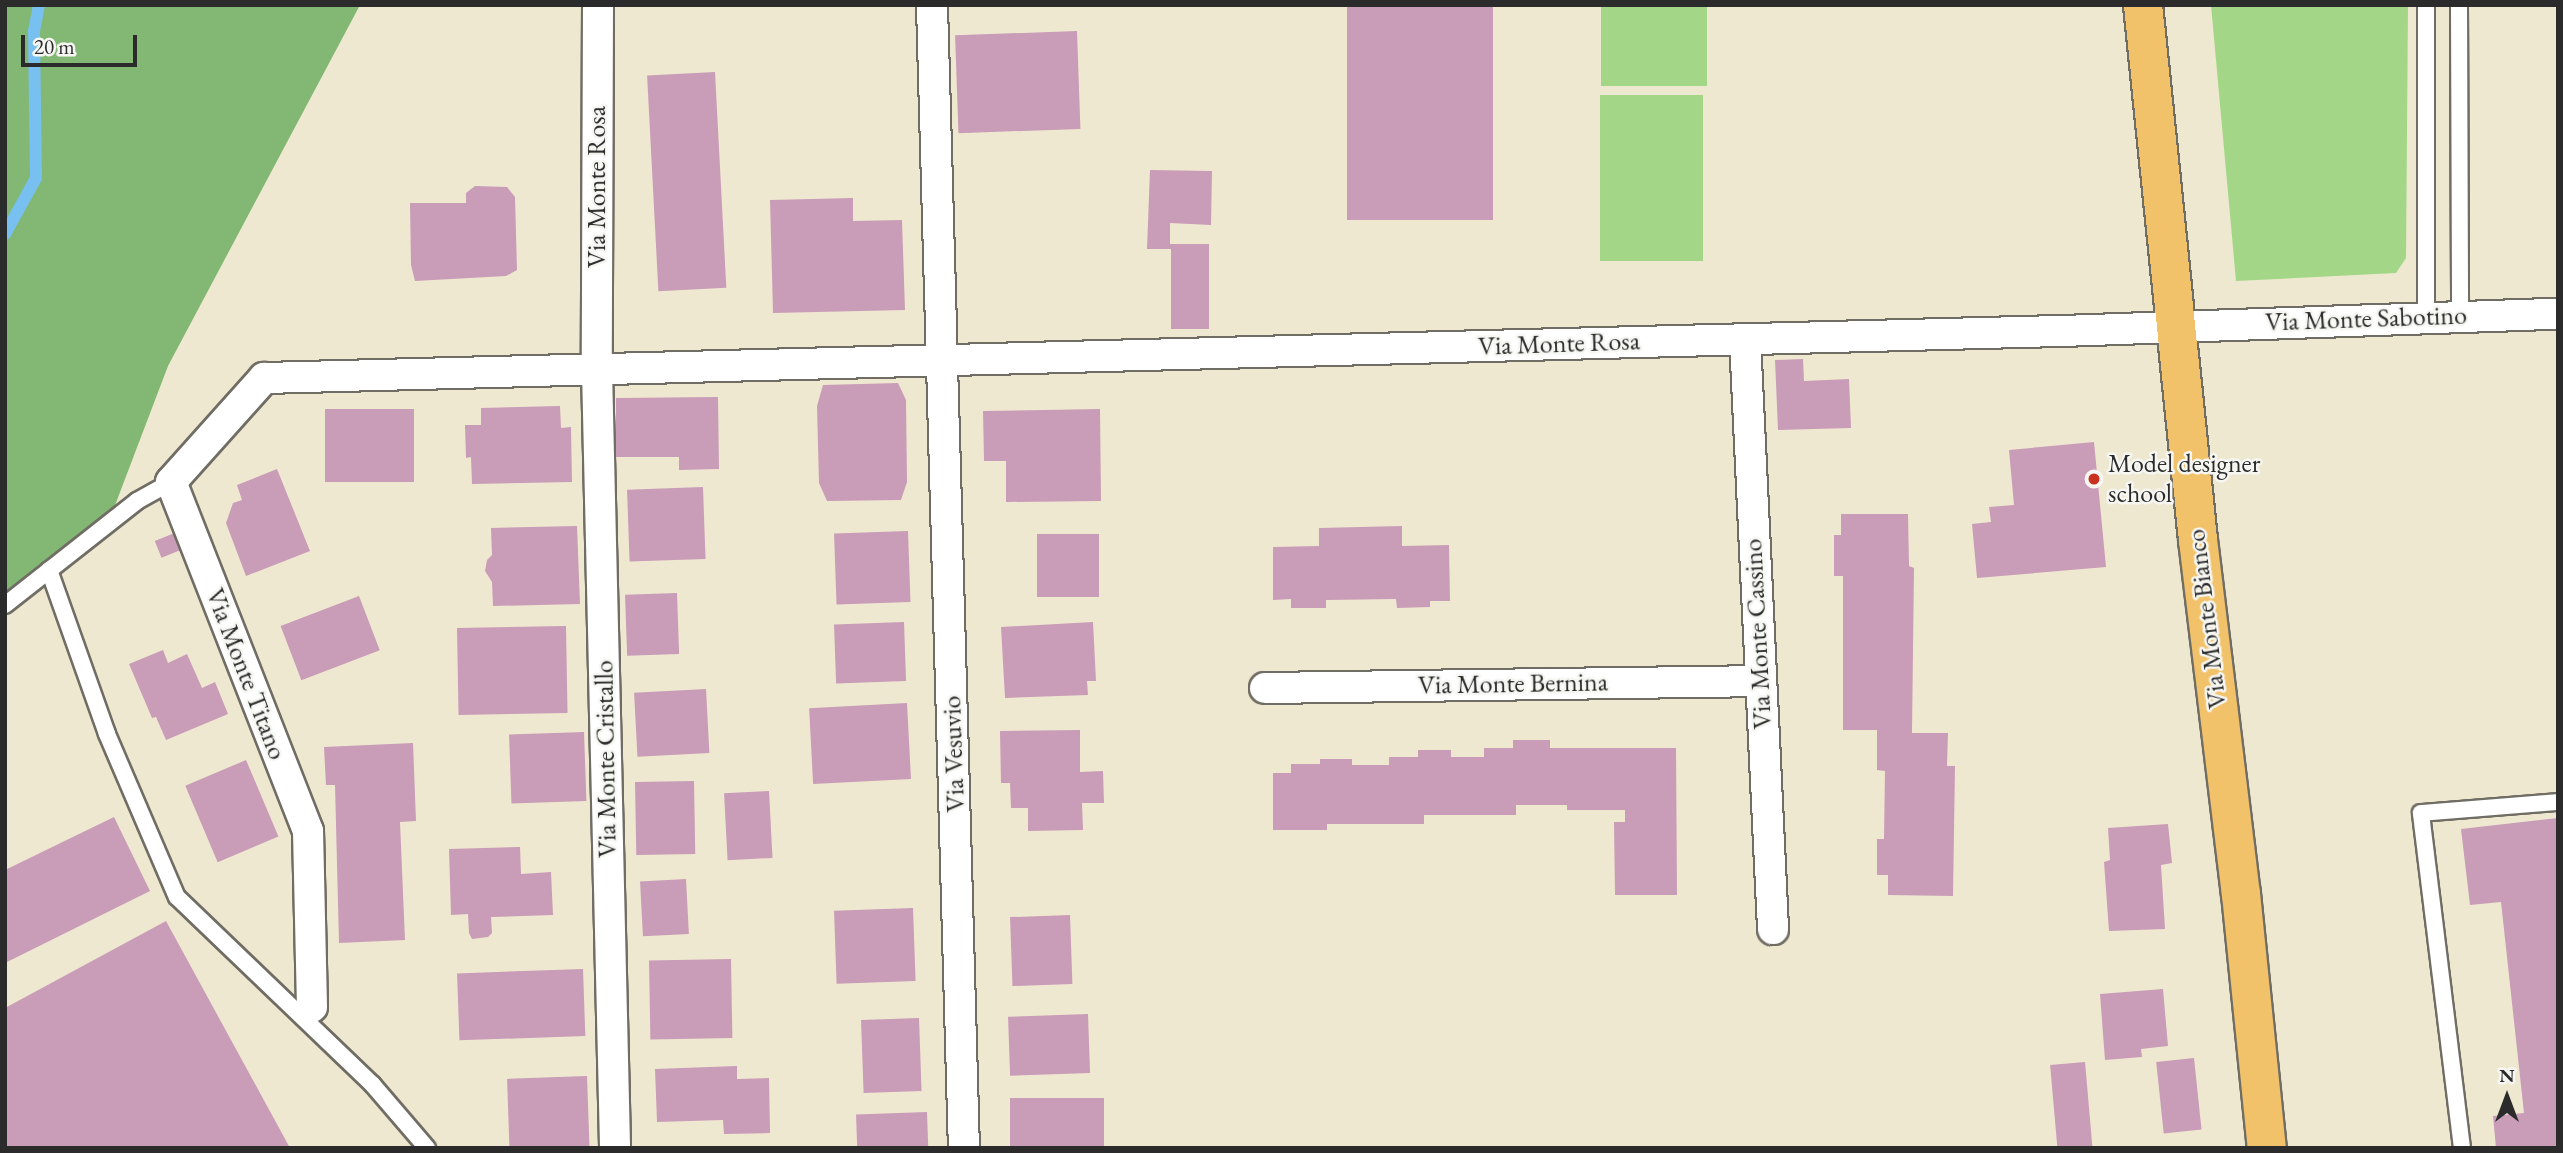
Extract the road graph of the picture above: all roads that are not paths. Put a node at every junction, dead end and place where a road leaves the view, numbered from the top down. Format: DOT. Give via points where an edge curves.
graph roads {
  1 [pos="598,5"];
  2 [pos="932,5"];
  3 [pos="2143,5"];
  4 [pos="2426,5"];
  5 [pos="2459,5"];
  6 [pos="2558,314"];
  7 [pos="2460,315"];
  8 [pos="2426,316"];
  9 [pos="2175,327"];
  10 [pos="1745,339"];
  11 [pos="943,360"];
  12 [pos="597,370"];
  13 [pos="171,482"];
  14 [pos="50,570"];
  15 [pos="5,605"];
  16 [pos="1760,681"];
  17 [pos="1265,688"];
  18 [pos="2558,802"];
  19 [pos="1773,929"];
  20 [pos="312,1007"];
  21 [pos="427,1148"];
  22 [pos="615,1148"];
  23 [pos="964,1148"];
  24 [pos="2267,1148"];
  25 [pos="2462,1148"];
  1 -- 12 [label="street, Via Monte Rosa"];
  2 -- 11 [label="street"];
  3 -- 9 [label="main road, Via Monte Bianco"];
  4 -- 8 [label="lane"];
  5 -- 7 [label="lane"];
  6 -- 7 [label="street, Via Monte Sabotino"];
  7 -- 8 [label="street, Via Monte Sabotino"];
  8 -- 9 [label="street, Via Monte Sabotino"];
  9 -- 10 [label="street, Via Monte Rosa"];
  9 -- 24 [label="main road, Via Monte Bianco"];
  10 -- 11 [label="street, Via Monte Rosa"];
  10 -- 16 [label="street, Via Monte Cassino"];
  11 -- 12 [label="street, Via Monte Rosa"];
  11 -- 23 [label="street, Via Vesuvio"];
  12 -- 13 [label="street, Via Monte Rosa" via="264,378"];
  12 -- 22 [label="street, Via Monte Cristallo"];
  13 -- 14 [label="lane" via="137,501"];
  13 -- 20 [label="street, Via Monte Titano" via="308,831"];
  14 -- 15 [label="lane"];
  14 -- 21 [label="lane" via="107,734 177,897 373,1085"];
  16 -- 17 [label="street, Via Monte Bernina"];
  16 -- 19 [label="street, Via Monte Cassino"];
  18 -- 25 [label="lane" via="2421,813"];
}
